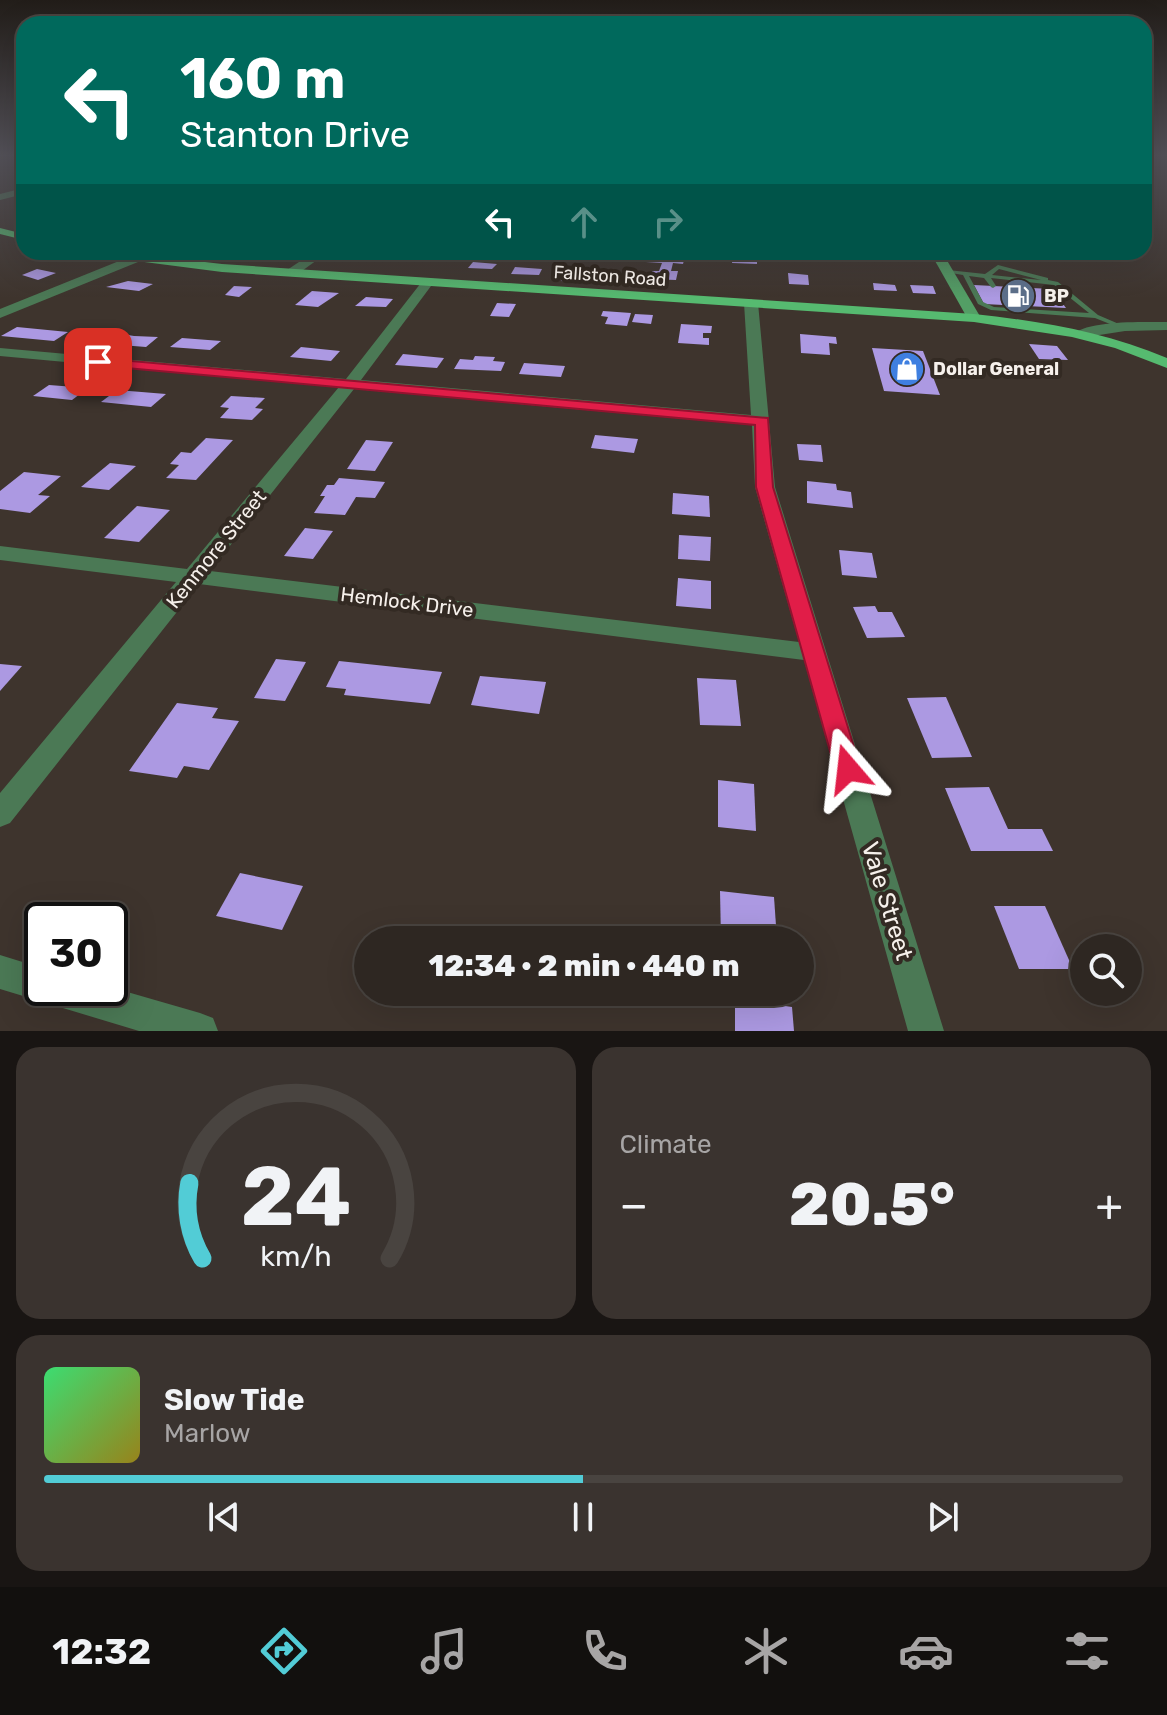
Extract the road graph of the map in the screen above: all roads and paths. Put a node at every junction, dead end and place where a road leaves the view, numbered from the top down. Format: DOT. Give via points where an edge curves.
graph roads {
  1 [pos="132,260"];
  2 [pos="145,260"];
  3 [pos="310,260"];
  4 [pos="941,260"];
  5 [pos="948,272"];
  6 [pos="291,273"];
  7 [pos="965,274"];
  8 [pos="986,276"];
  9 [pos="1030,281"];
  10 [pos="428,282"];
  11 [pos="1056,283"];
  12 [pos="993,286"];
  13 [pos="1036,288"];
  14 [pos="959,292"];
  15 [pos="976,294"];
  16 [pos="751,303"];
  17 [pos="1051,310"];
  18 [pos="1007,312"];
  19 [pos="0,314"];
  20 [pos="1096,316"];
  21 [pos="974,318"];
  22 [pos="1167,326"];
  23 [pos="1122,327"];
  24 [pos="1057,329"];
  25 [pos="1080,334"];
  26 [pos="0,352"];
  27 [pos="1167,363"];
  28 [pos="349,385"];
  29 [pos="762,421"];
  30 [pos="0,553"];
  31 [pos="194,576"];
  32 [pos="813,652"];
  33 [pos="0,814"];
  34 [pos="0,972"];
  35 [pos="24,979"];
  36 [pos="115,1006"];
  37 [pos="200,1031"];
  38 [pos="926,1031"];
  1 -- 19 [label="street"];
  2 -- 6 [label="main road, Fallston Road"];
  3 -- 6 [label="street"];
  4 -- 5 [label="main road"];
  5 -- 7 [label="lane"];
  5 -- 14 [label="main road"];
  6 -- 10 [label="main road, Fallston Road"];
  7 -- 8 [label="lane"];
  7 -- 15 [label="lane"];
  8 -- 9 [label="lane"];
  8 -- 11 [label="lane" via="998,267"];
  8 -- 12 [label="lane"];
  9 -- 11 [label="lane"];
  9 -- 13 [label="lane"];
  10 -- 16 [label="main road, Fallston Road"];
  10 -- 28 [label="street, Kenmore Street"];
  11 -- 20 [label="lane"];
  14 -- 15 [label="lane"];
  14 -- 21 [label="main road"];
  15 -- 18 [label="lane" via="980,303"];
  16 -- 21 [label="main road, Fallston Road"];
  16 -- 29 [label="street, Vale Street"];
  17 -- 18 [label="lane"];
  17 -- 20 [label="lane"];
  17 -- 24 [label="lane"];
  18 -- 21 [label="main road, Fallston Road"];
  18 -- 24 [label="main road, Fallston Road"];
  20 -- 23 [label="lane"];
  22 -- 23 [label="street"];
  23 -- 25 [label="street"];
  24 -- 25 [label="main road, Fallston Road"];
  25 -- 27 [label="main road, Fallston Road"];
  26 -- 28 [label="street"];
  28 -- 29 [label="street"];
  28 -- 31 [label="street, Kenmore Street"];
  29 -- 32 [label="street, Vale Street" via="765,487"];
  30 -- 31 [label="street, Hemlock Drive"];
  31 -- 32 [label="street, Hemlock Drive"];
  31 -- 33 [label="street, Kenmore Street"];
  32 -- 38 [label="street, Vale Street"];
  34 -- 35 [label="street"];
  36 -- 37 [label="street"];
}
